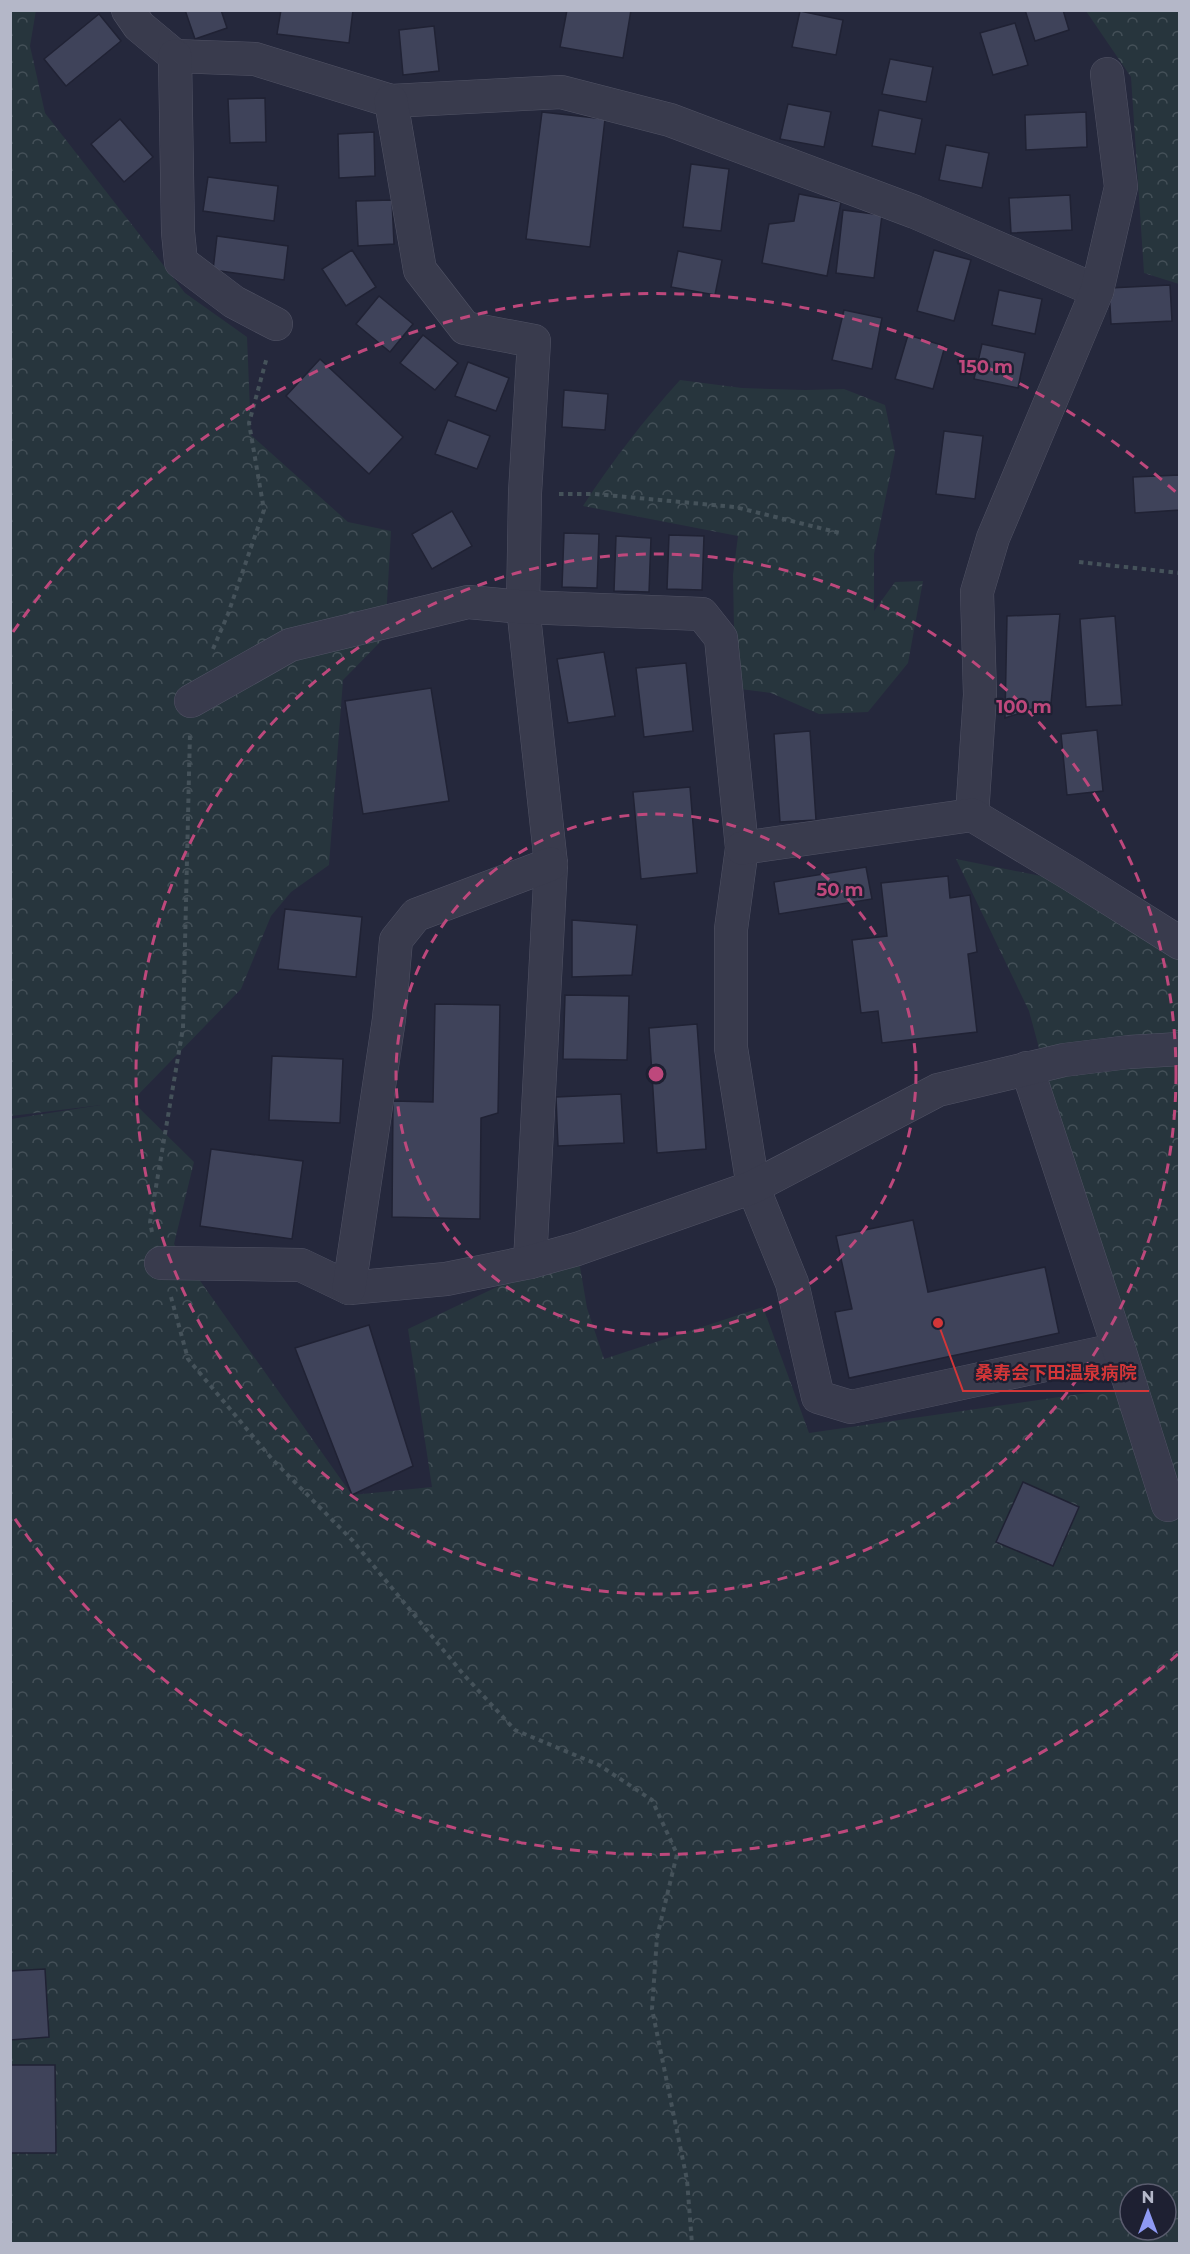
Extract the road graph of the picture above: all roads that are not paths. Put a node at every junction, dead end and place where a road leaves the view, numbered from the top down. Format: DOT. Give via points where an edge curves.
graph roads {
  1 [pos="129,10"];
  2 [pos="175,56"];
  3 [pos="1107,74"];
  4 [pos="392,101"];
  5 [pos="1097,291"];
  6 [pos="276,324"];
  7 [pos="524,607"];
  8 [pos="191,701"];
  9 [pos="972,814"];
  10 [pos="742,848"];
  11 [pos="551,864"];
  12 [pos="1179,943"];
  13 [pos="1179,1049"];
  14 [pos="1027,1068"];
  15 [pos="753,1187"];
  16 [pos="530,1262"];
  17 [pos="161,1263"];
  18 [pos="350,1288"];
  19 [pos="1119,1349"];
  20 [pos="1168,1505"];
  1 -- 2 [label="street" via="139,26"];
  2 -- 4 [label="street" via="255,59"];
  2 -- 6 [label="street" via="181,262 234,302"];
  3 -- 5 [label="street" via="1121,187"];
  4 -- 5 [label="street" via="561,92 670,120 915,212"];
  4 -- 7 [label="street" via="420,270 465,328 534,341 525,493"];
  5 -- 9 [label="street" via="993,538 977,592 980,695"];
  7 -- 8 [label="street" via="468,602 290,645"];
  7 -- 10 [label="street" via="702,614 721,638"];
  7 -- 11 [label="street"];
  9 -- 10 [label="street"];
  9 -- 12 [label="street"];
  10 -- 15 [label="street" via="731,929 731,1048"];
  11 -- 16 [label="street"];
  11 -- 18 [label="street" via="416,915 396,940"];
  13 -- 14 [label="street" via="1064,1060"];
  14 -- 15 [label="street" via="938,1090"];
  14 -- 19 [label="street"];
  15 -- 16 [label="street"];
  15 -- 19 [label="street" via="792,1282 818,1397 852,1407"];
  16 -- 18 [label="street" via="446,1279"];
  17 -- 18 [label="street" via="301,1265"];
  19 -- 20 [label="street"];
}
